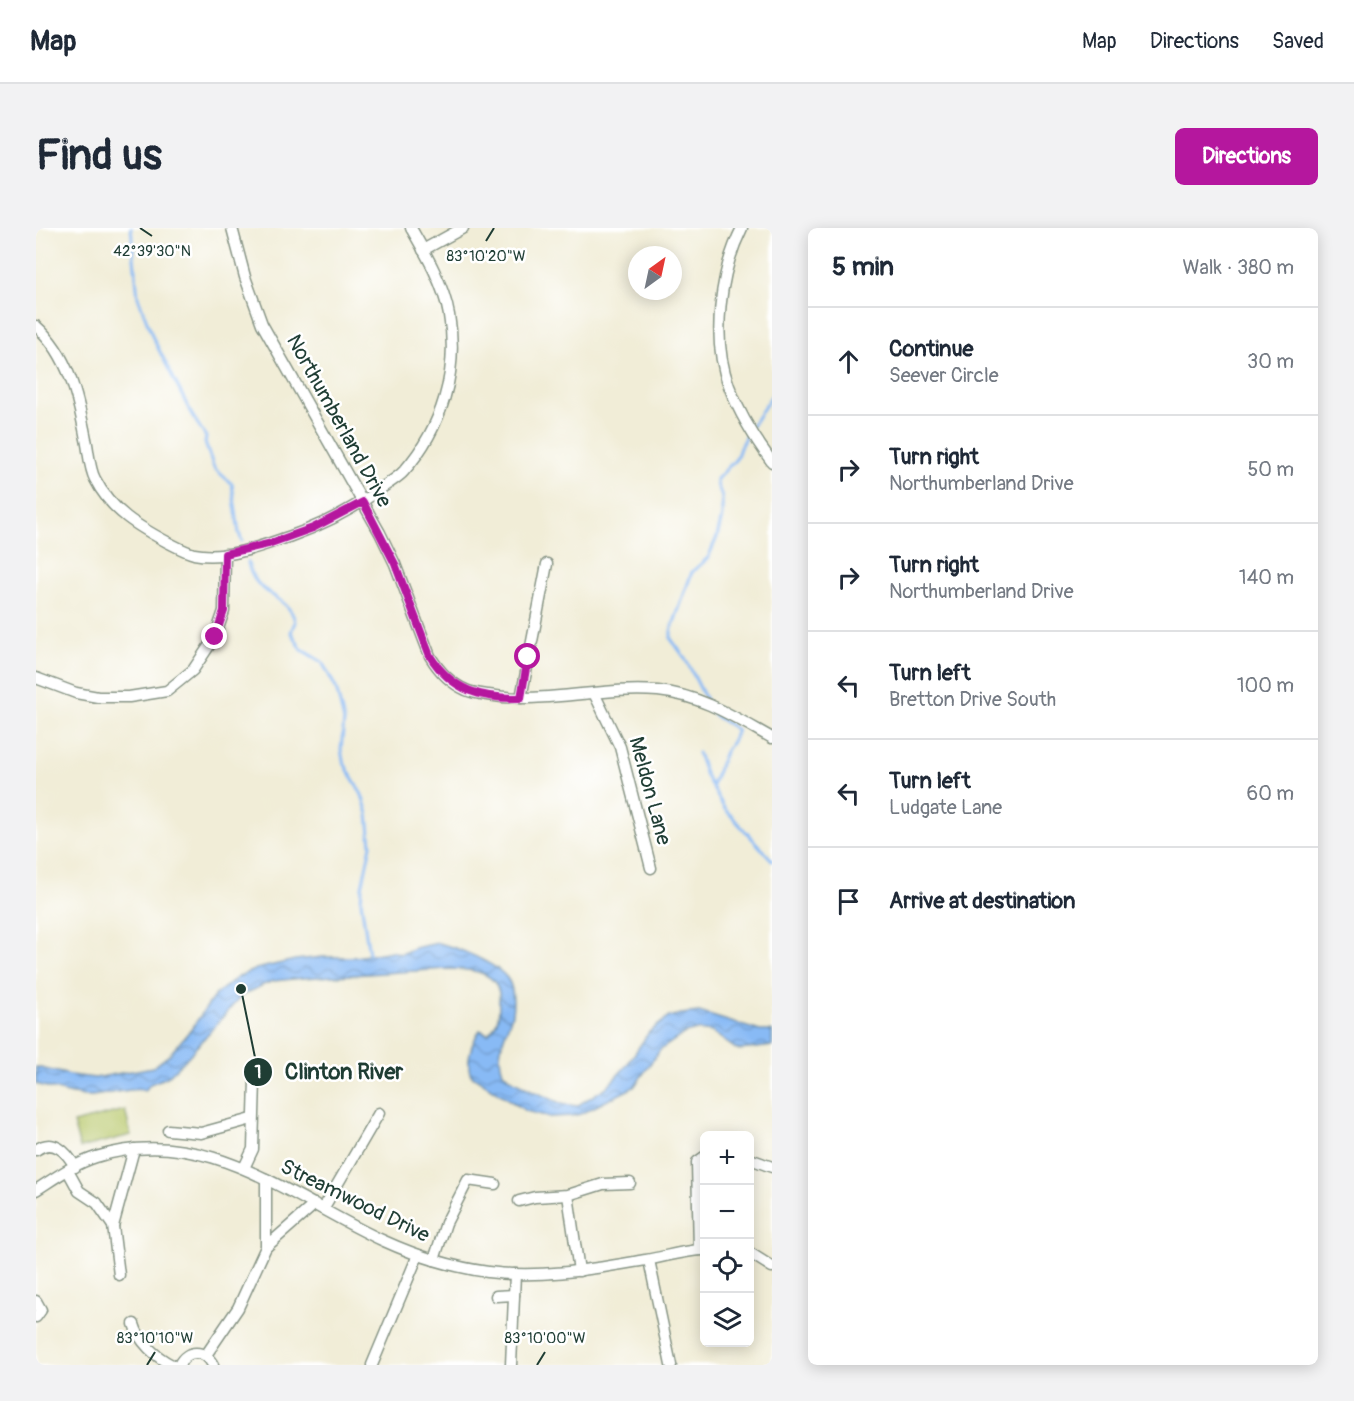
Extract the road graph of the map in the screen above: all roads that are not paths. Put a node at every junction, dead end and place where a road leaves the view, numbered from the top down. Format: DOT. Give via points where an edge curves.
graph roads {
  1 [pos="232,228"];
  2 [pos="411,228"];
  3 [pos="463,228"];
  4 [pos="742,228"];
  5 [pos="423,250"];
  6 [pos="36,326"];
  7 [pos="772,462"];
  8 [pos="363,502"];
  9 [pos="225,554"];
  10 [pos="547,564"];
  11 [pos="36,678"];
  12 [pos="594,693"];
  13 [pos="521,698"];
  14 [pos="772,738"];
  15 [pos="651,868"];
  16 [pos="255,1080"];
  17 [pos="379,1113"];
  18 [pos="252,1119"];
  19 [pos="168,1130"];
  20 [pos="134,1149"];
  21 [pos="36,1150"];
  22 [pos="700,1160"];
  23 [pos="754,1160"];
  24 [pos="772,1167"];
  25 [pos="244,1168"];
  26 [pos="71,1169"];
  27 [pos="266,1179"];
  28 [pos="630,1183"];
  29 [pos="495,1184"];
  30 [pos="36,1189"];
  31 [pos="568,1195"];
  32 [pos="519,1202"];
  33 [pos="319,1207"];
  34 [pos="114,1226"];
  35 [pos="701,1239"];
  36 [pos="266,1247"];
  37 [pos="700,1250"];
  38 [pos="418,1255"];
  39 [pos="754,1256"];
  40 [pos="434,1260"];
  41 [pos="649,1260"];
  42 [pos="772,1267"];
  43 [pos="579,1271"];
  44 [pos="515,1274"];
  45 [pos="118,1275"];
  46 [pos="514,1295"];
  47 [pos="496,1296"];
  48 [pos="36,1301"];
  49 [pos="36,1317"];
  50 [pos="134,1324"];
  51 [pos="206,1356"];
  52 [pos="172,1365"];
  53 [pos="179,1365"];
  54 [pos="213,1365"];
  55 [pos="372,1365"];
  56 [pos="511,1365"];
  57 [pos="671,1365"];
  1 -- 8 [label="street, Northumberland Drive" via="262,324"];
  2 -- 5 [label="street"];
  3 -- 5 [label="street"];
  4 -- 7 [label="street" via="724,276 721,348 728,383 739,408"];
  5 -- 8 [label="street" via="443,291 449,315 452,369 429,438 403,472"];
  6 -- 9 [label="street" via="56,348 67,368 93,476 114,506 133,522 193,554"];
  8 -- 9 [label="street" via="313,528"];
  8 -- 13 [label="street, Northumberland Drive" via="395,564 438,669 468,691"];
  9 -- 11 [label="street" via="224,611 215,637 193,670 167,691 129,698 98,697"];
  10 -- 13 [label="street"];
  12 -- 13 [label="street, Northumberland Drive"];
  12 -- 14 [label="street, Northumberland Drive" via="636,690 685,695"];
  12 -- 15 [label="street, Meldon Lane" via="620,747"];
  16 -- 18 [label="street"];
  17 -- 33 [label="street"];
  18 -- 19 [label="street" via="201,1133"];
  18 -- 25 [label="street" via="253,1149"];
  20 -- 25 [label="street, Streamwood Drive" via="186,1150"];
  20 -- 26 [label="street, Streamwood Drive" via="94,1158"];
  20 -- 34 [label="street"];
  21 -- 26 [label="street" via="52,1145 64,1150"];
  22 -- 35 [label="street" via="697,1162"];
  23 -- 24 [label="street"];
  25 -- 27 [label="street, Streamwood Drive"];
  26 -- 30 [label="street, Streamwood Drive"];
  26 -- 34 [label="street" via="79,1191 97,1203"];
  27 -- 33 [label="street, Streamwood Drive"];
  27 -- 36 [label="street"];
  28 -- 31 [label="street" via="603,1184"];
  29 -- 40 [label="street" via="468,1180 446,1223"];
  31 -- 32 [label="street"];
  31 -- 43 [label="street"];
  33 -- 36 [label="street"];
  33 -- 38 [label="street, Streamwood Drive"];
  34 -- 45 [label="street"];
  36 -- 51 [label="street" via="238,1308"];
  37 -- 41 [label="street, Streamwood Drive"];
  38 -- 40 [label="street, Streamwood Drive"];
  38 -- 55 [label="street"];
  39 -- 42 [label="street"];
  40 -- 44 [label="street, Streamwood Drive"];
  41 -- 43 [label="street, Streamwood Drive"];
  41 -- 57 [label="street"];
  43 -- 44 [label="street, Streamwood Drive"];
  44 -- 46 [label="street"];
  46 -- 47 [label="street"];
  46 -- 56 [label="street"];
  48 -- 49 [label="street" via="41,1310"];
  50 -- 52 [label="street" via="149,1348"];
  51 -- 53 [label="street" via="189,1354"];
  51 -- 54 [label="street"];
}
